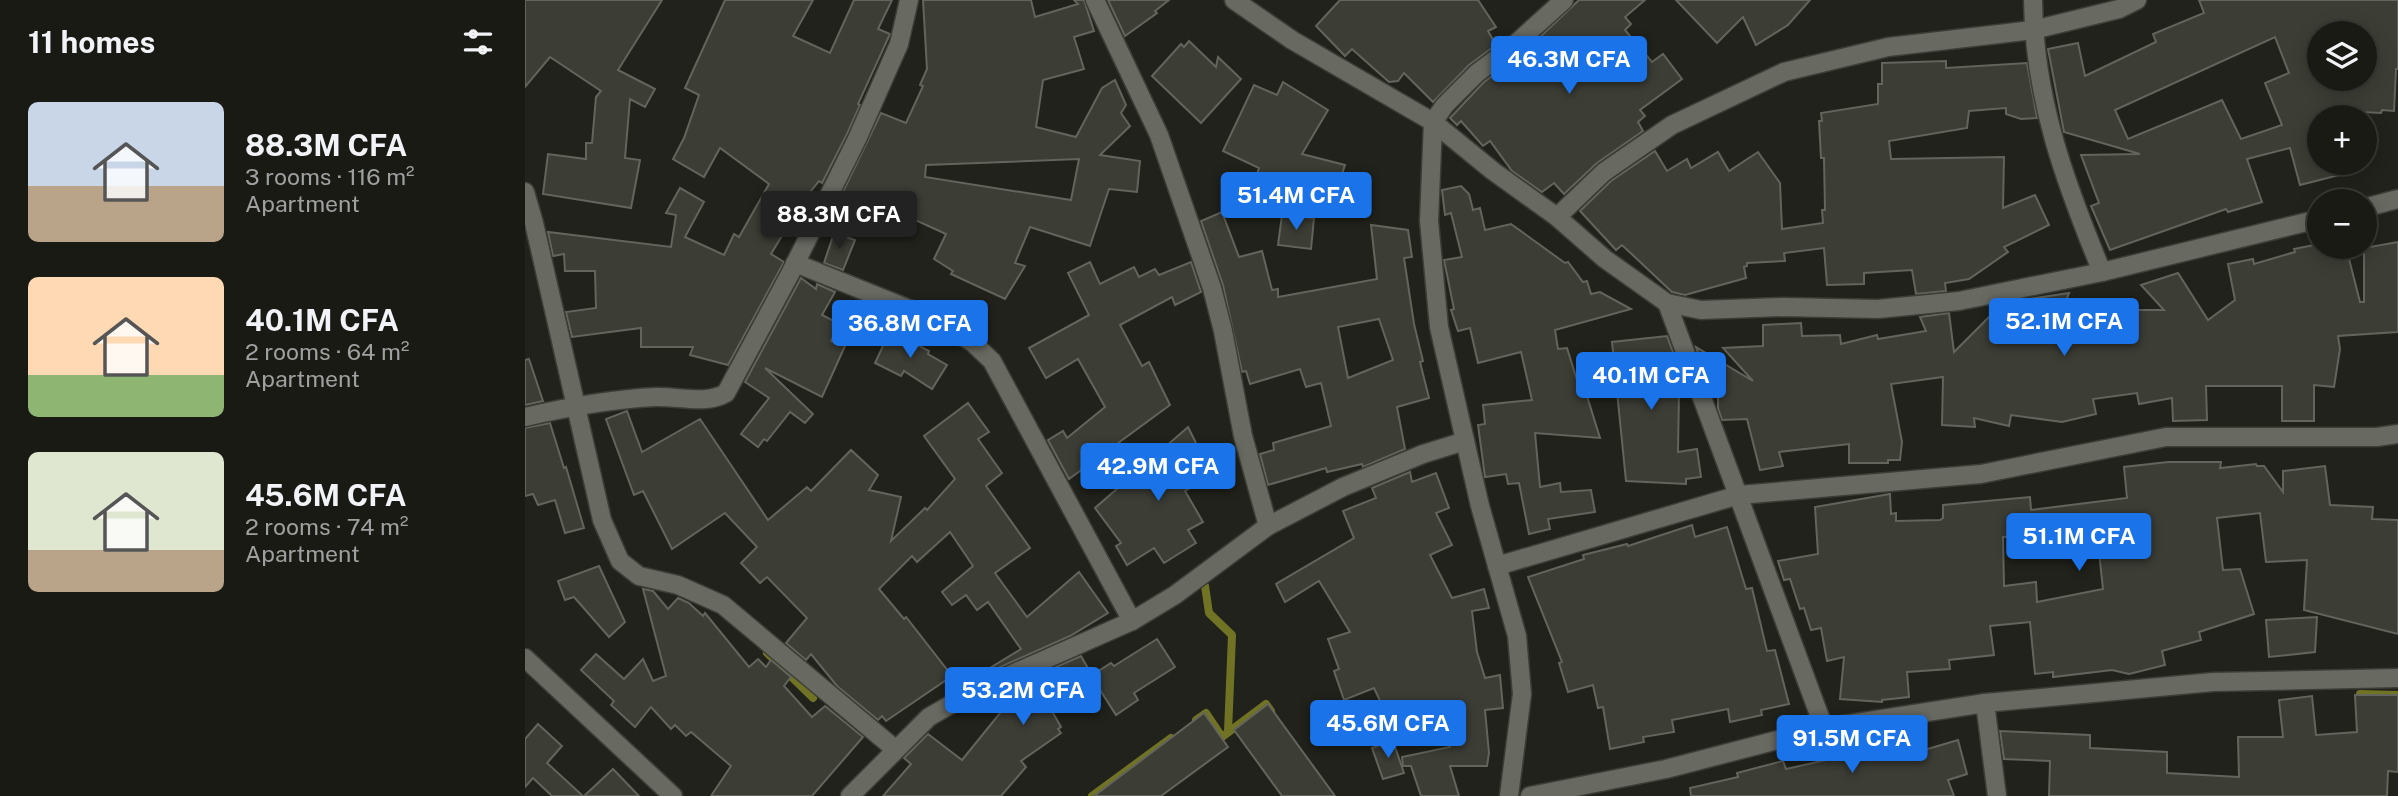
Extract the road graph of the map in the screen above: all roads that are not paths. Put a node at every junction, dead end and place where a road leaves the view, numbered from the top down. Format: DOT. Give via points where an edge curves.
graph roads {
  1 [pos="909,0"];
  2 [pos="1095,0"];
  3 [pos="1234,0"];
  4 [pos="1564,0"];
  5 [pos="2033,0"];
  6 [pos="2137,0"];
  7 [pos="2033,30"];
  8 [pos="1433,122"];
  9 [pos="525,192"];
  10 [pos="2398,199"];
  11 [pos="2377,205"];
  12 [pos="1557,217"];
  13 [pos="2307,222"];
  14 [pos="530,224"];
  15 [pos="795,263"];
  16 [pos="2102,272"];
  17 [pos="1667,303"];
  18 [pos="576,405"];
  19 [pos="525,417"];
  20 [pos="2398,434"];
  21 [pos="1465,441"];
  22 [pos="1739,495"];
  23 [pos="1268,526"];
  24 [pos="1497,566"];
  25 [pos="1132,621"];
  26 [pos="525,659"];
  27 [pos="2398,678"];
  28 [pos="1985,703"];
  29 [pos="1825,728"];
  30 [pos="895,749"];
  31 [pos="673,796"];
  32 [pos="850,796"];
  33 [pos="1509,796"];
  34 [pos="1530,796"];
  35 [pos="1997,796"];
  1 -- 15 [label="street" via="899,44"];
  2 -- 23 [label="street" via="1160,135 1212,288 1243,436"];
  3 -- 8 [label="street" via="1292,40"];
  4 -- 8 [label="street" via="1477,74"];
  5 -- 7 [label="street"];
  6 -- 7 [label="street" via="2119,9"];
  7 -- 12 [label="street" via="1888,47 1784,72 1672,125 1604,172"];
  7 -- 16 [label="street" via="2047,118 2070,195"];
  8 -- 12 [label="street"];
  8 -- 21 [label="street" via="1429,221 1434,283 1439,327"];
  9 -- 14 [label="street"];
  10 -- 11 [label="street"];
  12 -- 17 [label="street" via="1605,259"];
  13 -- 16 [label="street"];
  14 -- 18 [label="street"];
  15 -- 18 [label="street" via="726,393 716,399 657,397"];
  15 -- 25 [label="street" via="934,319 972,342 992,361"];
  16 -- 17 [label="street" via="1959,301 1878,309 1701,310"];
  17 -- 22 [label="street"];
  18 -- 19 [label="street"];
  18 -- 30 [label="street" via="602,520 620,561 639,576 677,585 723,605"];
  20 -- 22 [label="street" via="2166,437 1981,474"];
  21 -- 23 [label="street" via="1343,487"];
  21 -- 24 [label="street"];
  22 -- 24 [label="street"];
  22 -- 29 [label="street"];
  23 -- 25 [label="street"];
  24 -- 33 [label="street" via="1517,636 1522,694"];
  25 -- 30 [label="street" via="976,690 929,717"];
  26 -- 31 [label="street"];
  27 -- 28 [label="street" via="2213,682"];
  28 -- 29 [label="street"];
  28 -- 35 [label="street"];
  29 -- 34 [label="street" via="1666,769"];
  30 -- 32 [label="street"];
}
